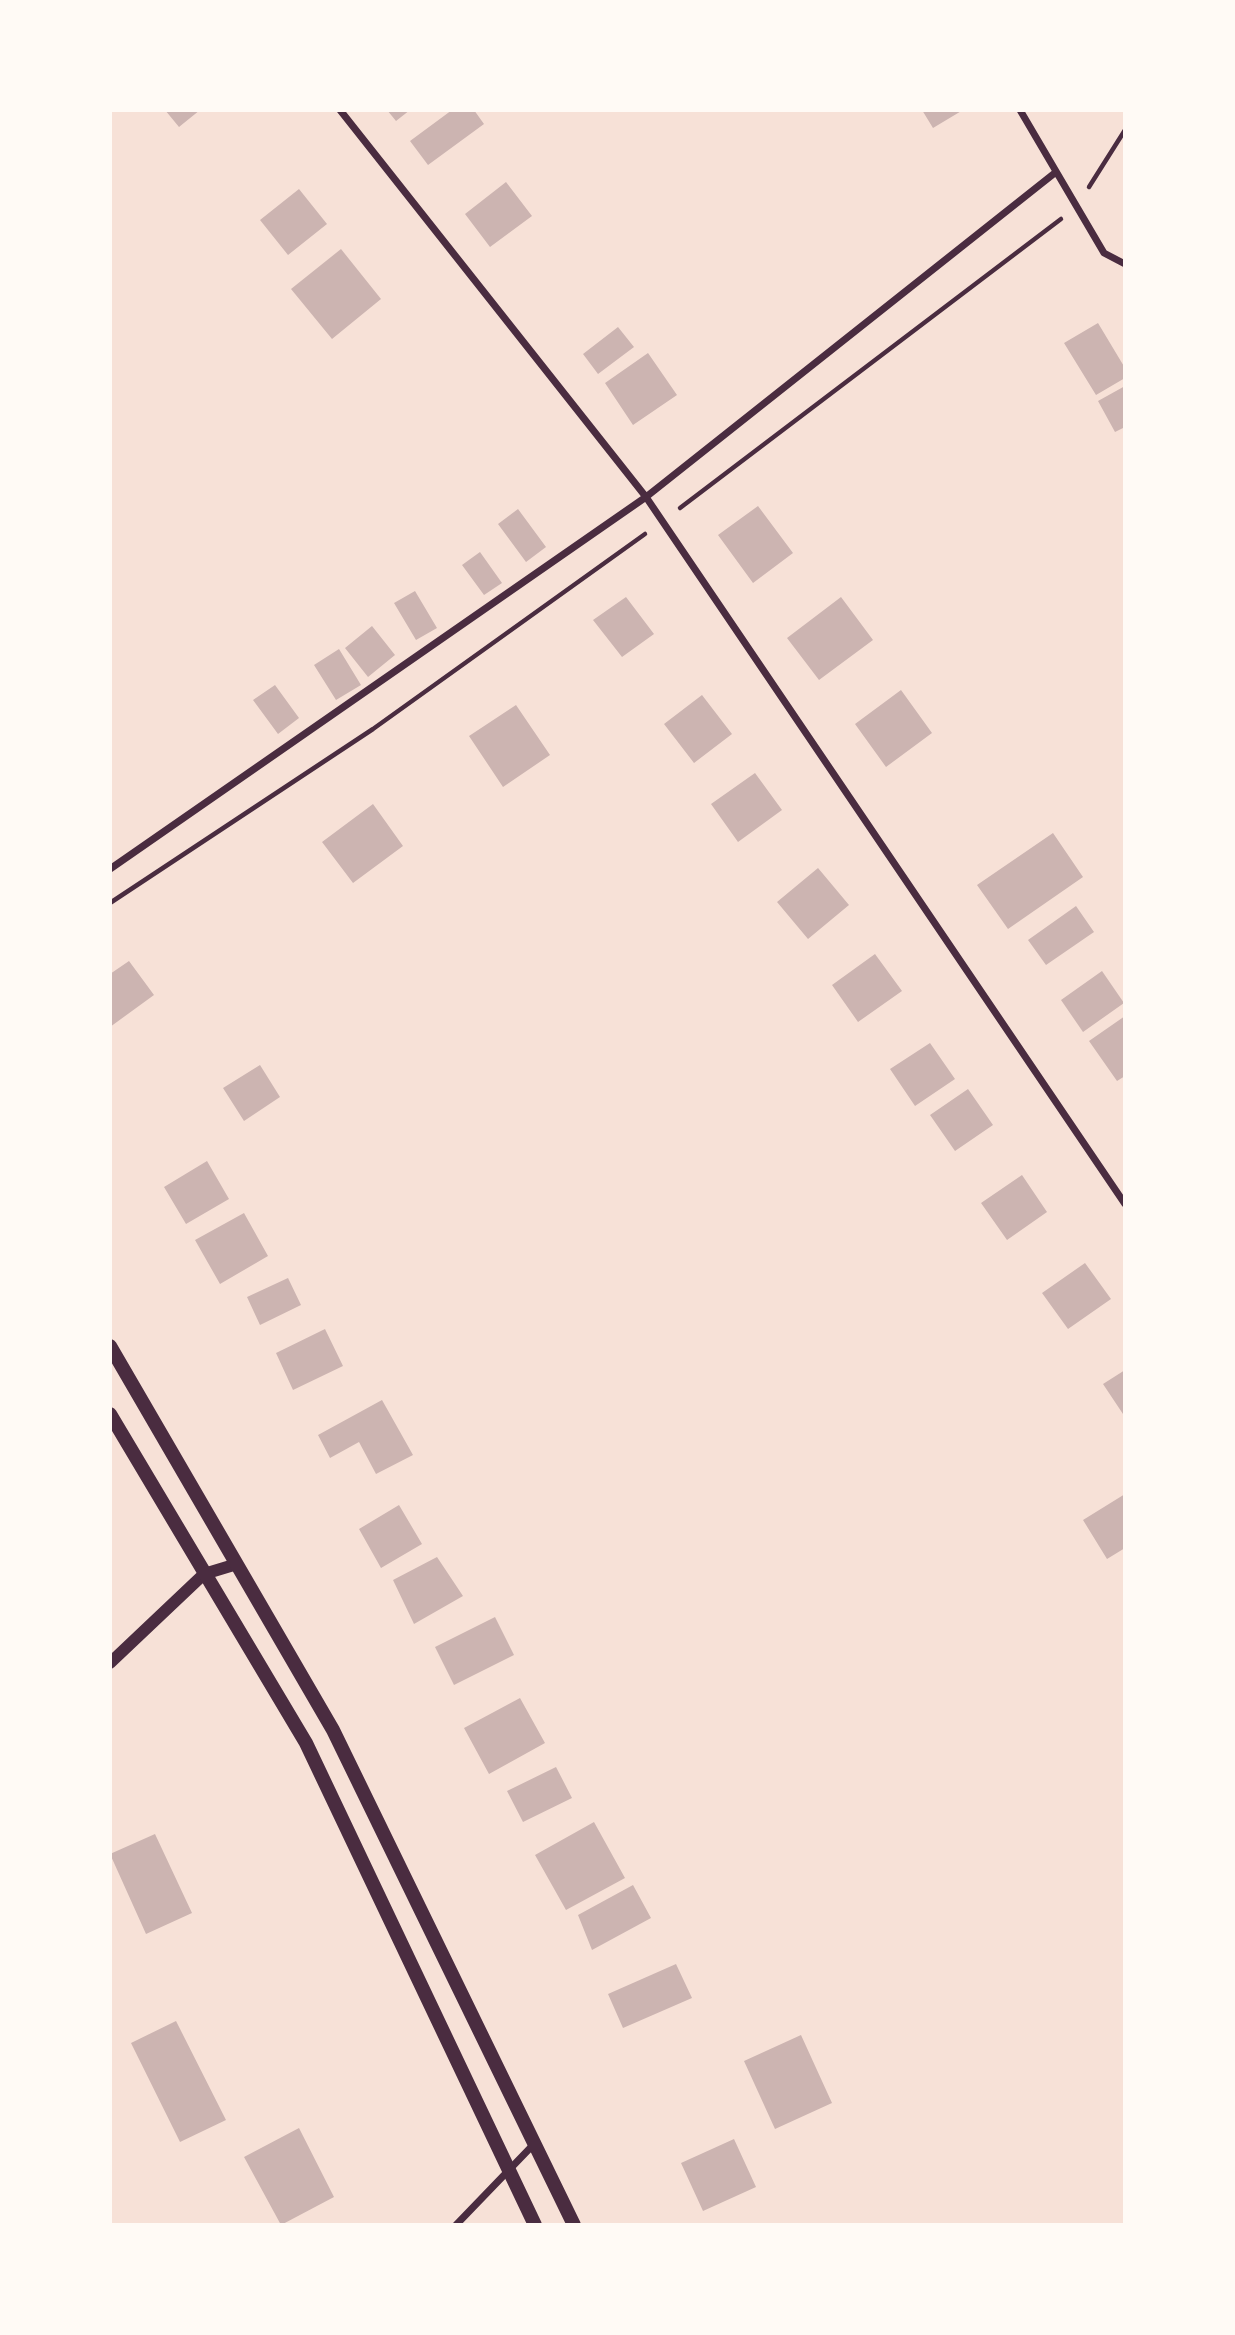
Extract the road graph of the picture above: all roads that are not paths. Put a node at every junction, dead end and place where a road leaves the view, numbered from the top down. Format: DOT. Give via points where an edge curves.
graph roads {
  1 [pos="340,110"];
  2 [pos="1020,110"];
  3 [pos="1056,172"];
  4 [pos="1125,264"];
  5 [pos="646,496"];
  6 [pos="110,869"];
  7 [pos="1125,1203"];
  8 [pos="110,1346"];
  9 [pos="110,1414"];
  10 [pos="237,1564"];
  11 [pos="204,1574"];
  12 [pos="110,1663"];
  13 [pos="534,2144"];
  14 [pos="509,2169"];
  15 [pos="456,2225"];
  16 [pos="536,2225"];
  17 [pos="574,2225"];
  1 -- 5 [label="street"];
  2 -- 3 [label="street"];
  3 -- 4 [label="street" via="1104,253"];
  3 -- 5 [label="street"];
  5 -- 6 [label="street"];
  5 -- 7 [label="street"];
  8 -- 10 [label="main road"];
  9 -- 11 [label="main road"];
  10 -- 11 [label="street"];
  10 -- 13 [label="main road" via="333,1730"];
  11 -- 12 [label="street"];
  11 -- 14 [label="main road" via="306,1743"];
  13 -- 14 [label="street"];
  13 -- 17 [label="main road"];
  14 -- 15 [label="street"];
  14 -- 16 [label="main road"];
}
